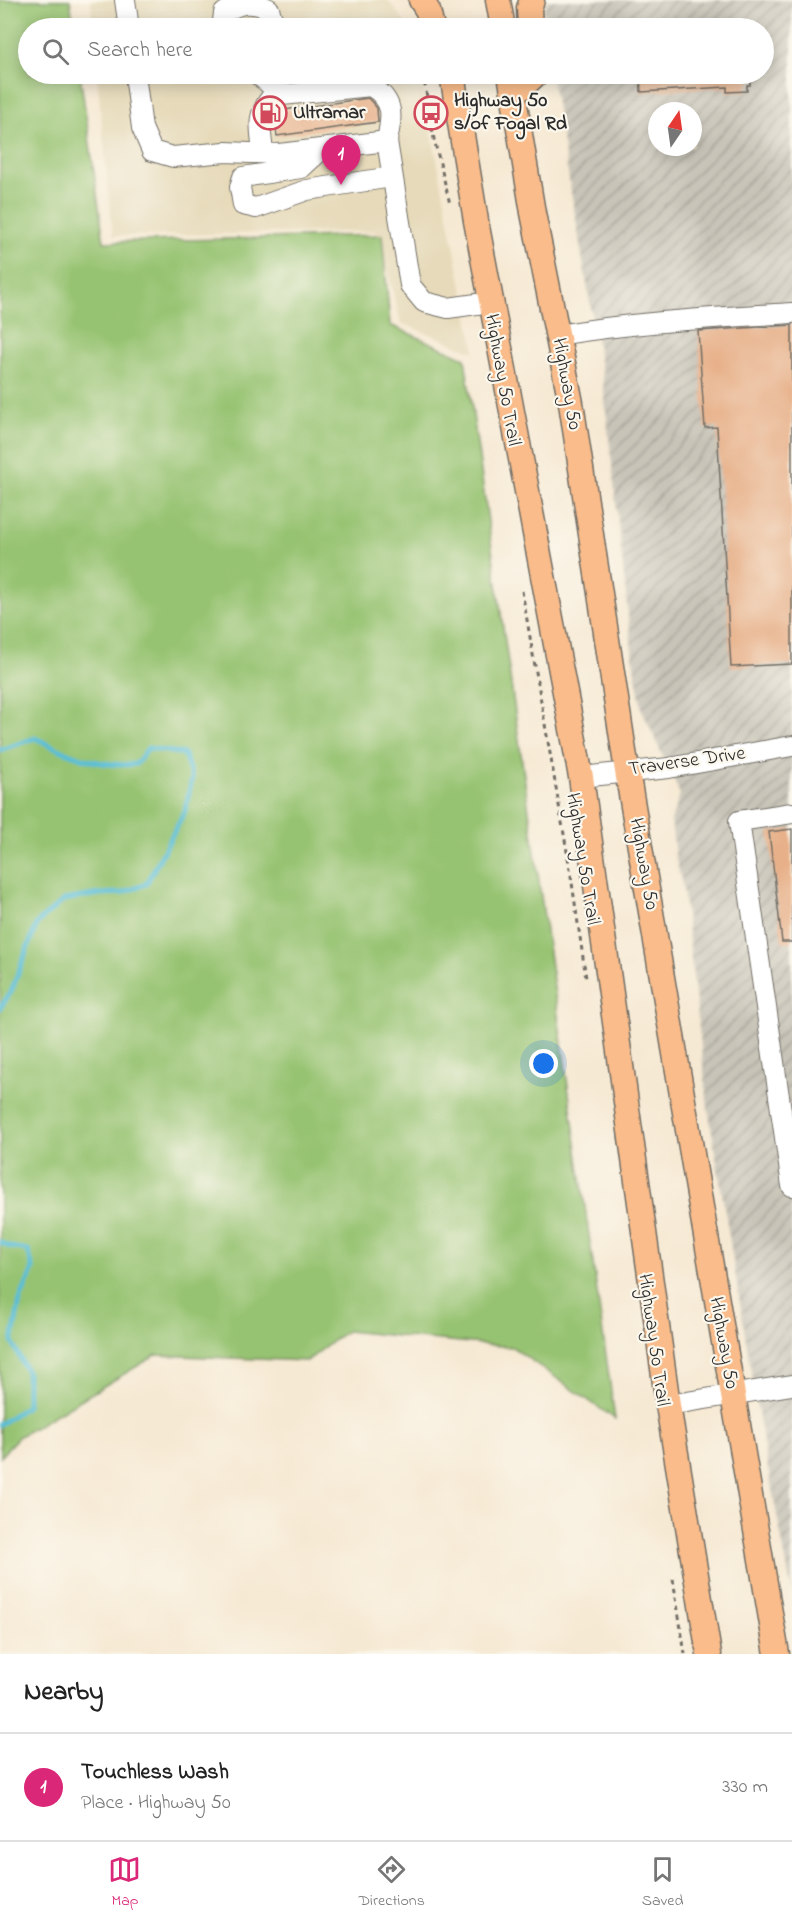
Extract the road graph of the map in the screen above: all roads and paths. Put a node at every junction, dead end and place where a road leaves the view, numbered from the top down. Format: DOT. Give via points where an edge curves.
graph roads {
  1 [pos="125,0"];
  2 [pos="421,0"];
  3 [pos="440,0"];
  4 [pos="498,0"];
  5 [pos="532,0"];
  6 [pos="128,18"];
  7 [pos="223,18"];
  8 [pos="272,18"];
  9 [pos="430,18"];
  10 [pos="443,18"];
  11 [pos="501,18"];
  12 [pos="529,18"];
  13 [pos="136,84"];
  14 [pos="270,84"];
  15 [pos="282,84"];
  16 [pos="425,84"];
  17 [pos="452,84"];
  18 [pos="512,84"];
  19 [pos="283,95"];
  20 [pos="387,141"];
  21 [pos="322,149"];
  22 [pos="263,153"];
  23 [pos="392,177"];
  24 [pos="451,207"];
  25 [pos="491,302"];
  26 [pos="792,313"];
  27 [pos="558,335"];
  28 [pos="522,588"];
  29 [pos="792,746"];
  30 [pos="627,771"];
  31 [pos="581,777"];
  32 [pos="792,813"];
  33 [pos="587,986"];
  34 [pos="792,1186"];
  35 [pos="792,1385"];
  36 [pos="732,1394"];
  37 [pos="668,1405"];
  38 [pos="673,1576"];
  39 [pos="685,1654"];
  40 [pos="709,1654"];
  41 [pos="777,1654"];
  1 -- 6 [label="street"];
  2 -- 9 [label="main road"];
  3 -- 10 [label="main road"];
  4 -- 11 [label="main road"];
  5 -- 12 [label="main road"];
  7 -- 8 [label="street" via="235,5 258,3 269,9"];
  13 -- 22 [label="street" via="142,129 152,151 173,157"];
  14 -- 19 [label="street"];
  15 -- 19 [label="street"];
  16 -- 24 [label="path"];
  17 -- 25 [label="main road"];
  18 -- 27 [label="main road, Highway 50"];
  19 -- 20 [label="street" via="370,86 389,103"];
  19 -- 22 [label="street" via="272,96 263,107"];
  20 -- 21 [label="street"];
  20 -- 23 [label="street"];
  21 -- 22 [label="street"];
  21 -- 23 [label="street" via="301,168 243,177 243,205 256,208 307,190"];
  23 -- 25 [label="street" via="410,285 424,302 448,308"];
  25 -- 31 [label="main road"];
  26 -- 27 [label="street" via="666,321"];
  27 -- 30 [label="main road, Highway 50"];
  28 -- 33 [label="path, Highway 50 Trail"];
  29 -- 30 [label="street, Traverse Drive" via="669,768"];
  30 -- 31 [label="street, Traverse Drive"];
  30 -- 36 [label="main road, Highway 50"];
  31 -- 37 [label="main road"];
  32 -- 34 [label="street" via="738,821"];
  35 -- 36 [label="street"];
  36 -- 37 [label="street"];
  36 -- 41 [label="main road, Highway 50"];
  37 -- 40 [label="main road"];
  38 -- 39 [label="path"];
}
